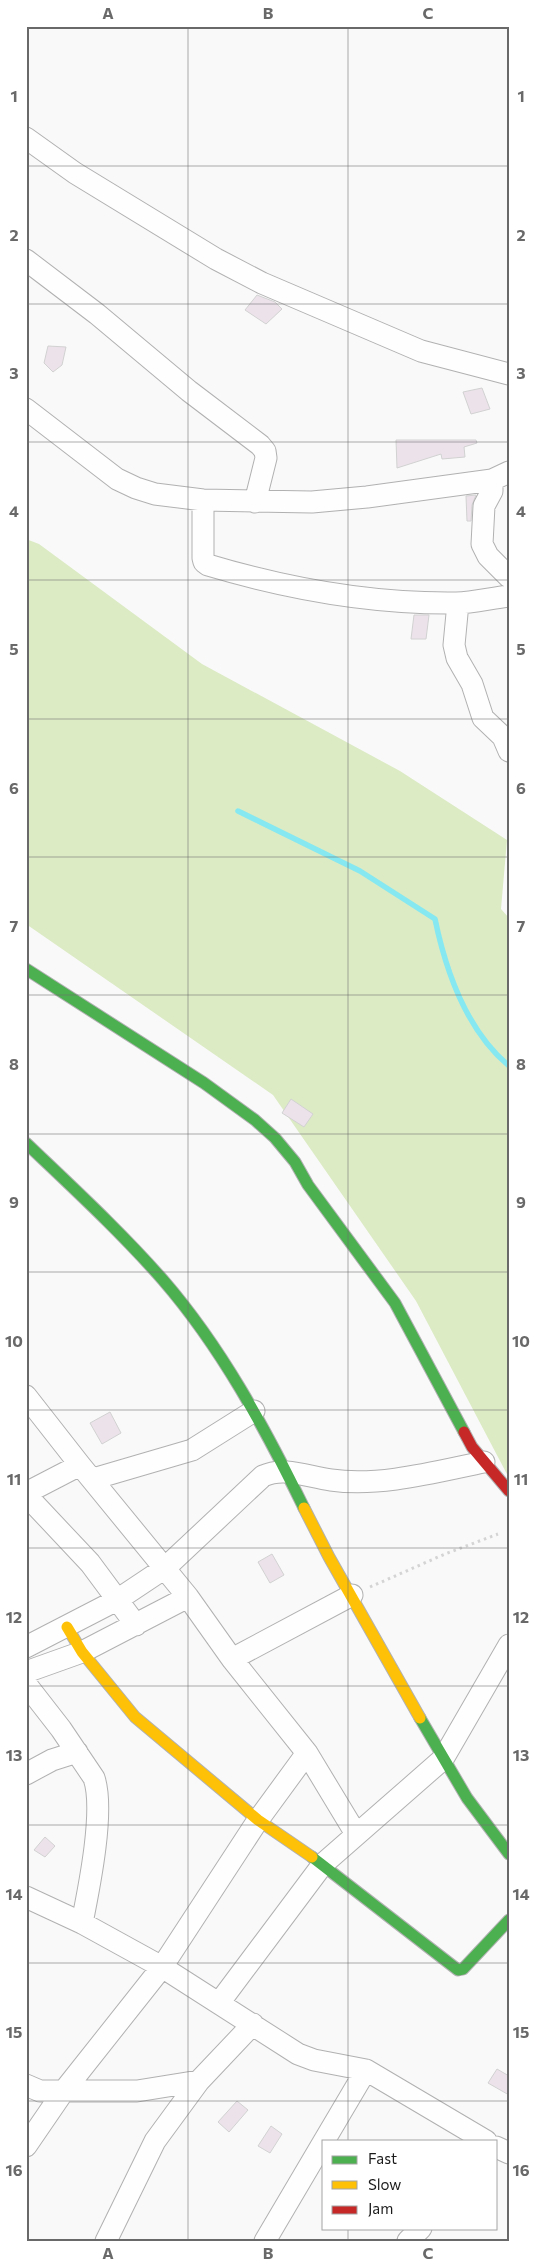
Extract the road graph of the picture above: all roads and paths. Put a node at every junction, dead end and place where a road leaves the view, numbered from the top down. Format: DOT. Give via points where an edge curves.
graph roads {
  1 [pos="26,138"];
  2 [pos="26,260"];
  3 [pos="509,374"];
  4 [pos="26,409"];
  5 [pos="500,476"];
  6 [pos="204,500"];
  7 [pos="255,502"];
  8 [pos="509,577"];
  9 [pos="509,596"];
  10 [pos="458,603"];
  11 [pos="509,720"];
  12 [pos="488,724"];
  13 [pos="509,751"];
  14 [pos="26,969"];
  15 [pos="26,1143"];
  16 [pos="26,1396"];
  17 [pos="254,1411"];
  18 [pos="484,1462"];
  19 [pos="86,1472"];
  20 [pos="287,1472"];
  21 [pos="509,1491"];
  22 [pos="26,1494"];
  23 [pos="498,1534"];
  24 [pos="165,1568"];
  25 [pos="352,1595"];
  26 [pos="188,1597"];
  27 [pos="116,1600"];
  28 [pos="136,1625"];
  29 [pos="68,1627"];
  30 [pos="509,1645"];
  31 [pos="26,1648"];
  32 [pos="82,1652"];
  33 [pos="232,1659"];
  34 [pos="26,1672"];
  35 [pos="26,1684"];
  36 [pos="77,1752"];
  37 [pos="307,1753"];
  38 [pos="443,1759"];
  39 [pos="26,1774"];
  40 [pos="258,1820"];
  41 [pos="356,1834"];
  42 [pos="509,1854"];
  43 [pos="323,1864"];
  44 [pos="26,1897"];
  45 [pos="509,1920"];
  46 [pos="82,1923"];
  47 [pos="162,1966"];
  48 [pos="219,2003"];
  49 [pos="253,2024"];
  50 [pos="366,2070"];
  51 [pos="199,2082"];
  52 [pos="26,2085"];
  53 [pos="63,2092"];
  54 [pos="325,2140"];
  55 [pos="483,2140"];
  56 [pos="322,2144"];
  57 [pos="26,2146"];
  58 [pos="419,2230"];
  59 [pos="106,2241"];
  60 [pos="265,2241"];
  61 [pos="408,2241"];
  1 -- 3 [label="street" via="75,173 262,283 421,351"];
  2 -- 7 [label="street" via="260,445 266,458"];
  4 -- 6 [label="street" via="116,479 154,494"];
  5 -- 7 [label="street" via="367,497 312,502"];
  5 -- 8 [label="street" via="484,506 482,544 488,556"];
  6 -- 7 [label="street"];
  6 -- 10 [label="street" via="203,558 208,565 270,582 332,592 394,601"];
  9 -- 10 [label="street"];
  10 -- 12 [label="street" via="454,645 457,658 472,684"];
  11 -- 12 [label="street"];
  12 -- 13 [label="street" via="503,737"];
  14 -- 18 [label="street" via="204,1083 275,1138 394,1303 472,1447"];
  15 -- 17 [label="street" via="163,1280 206,1336"];
  16 -- 19 [label="street"];
  17 -- 19 [label="street" via="192,1450"];
  17 -- 20 [label="street"];
  18 -- 20 [label="street" via="369,1481 333,1480"];
  18 -- 21 [label="street"];
  19 -- 22 [label="street"];
  19 -- 24 [label="street"];
  20 -- 24 [label="street" via="274,1471 263,1476"];
  20 -- 25 [label="street" via="318,1537"];
  22 -- 27 [label="street" via="90,1563"];
  23 -- 25 [label="path"];
  24 -- 26 [label="street"];
  24 -- 27 [label="street"];
  25 -- 33 [label="street"];
  25 -- 38 [label="street"];
  26 -- 28 [label="street"];
  26 -- 33 [label="street"];
  27 -- 28 [label="street"];
  27 -- 29 [label="street"];
  28 -- 32 [label="street"];
  29 -- 31 [label="street"];
  29 -- 32 [label="street"];
  30 -- 38 [label="street"];
  32 -- 34 [label="street"];
  32 -- 40 [label="street" via="135,1717"];
  33 -- 37 [label="street"];
  35 -- 36 [label="street"];
  36 -- 39 [label="street" via="52,1760"];
  36 -- 46 [label="street" via="94,1778 98,1796"];
  37 -- 40 [label="street"];
  37 -- 41 [label="street"];
  38 -- 41 [label="street"];
  38 -- 42 [label="street" via="467,1798"];
  40 -- 43 [label="street"];
  40 -- 47 [label="street"];
  41 -- 43 [label="street"];
  43 -- 45 [label="street" via="458,1970 463,1969"];
  43 -- 48 [label="street"];
  44 -- 46 [label="street"];
  46 -- 47 [label="street"];
  47 -- 48 [label="street"];
  47 -- 53 [label="street"];
  48 -- 49 [label="street"];
  49 -- 50 [label="street" via="298,2054"];
  49 -- 51 [label="street"];
  50 -- 54 [label="street"];
  50 -- 55 [label="street"];
  51 -- 53 [label="street" via="137,2091"];
  51 -- 59 [label="street" via="155,2141"];
  52 -- 53 [label="street" via="40,2091"];
  53 -- 57 [label="street"];
  56 -- 60 [label="street"];
  58 -- 61 [label="street"];
}
